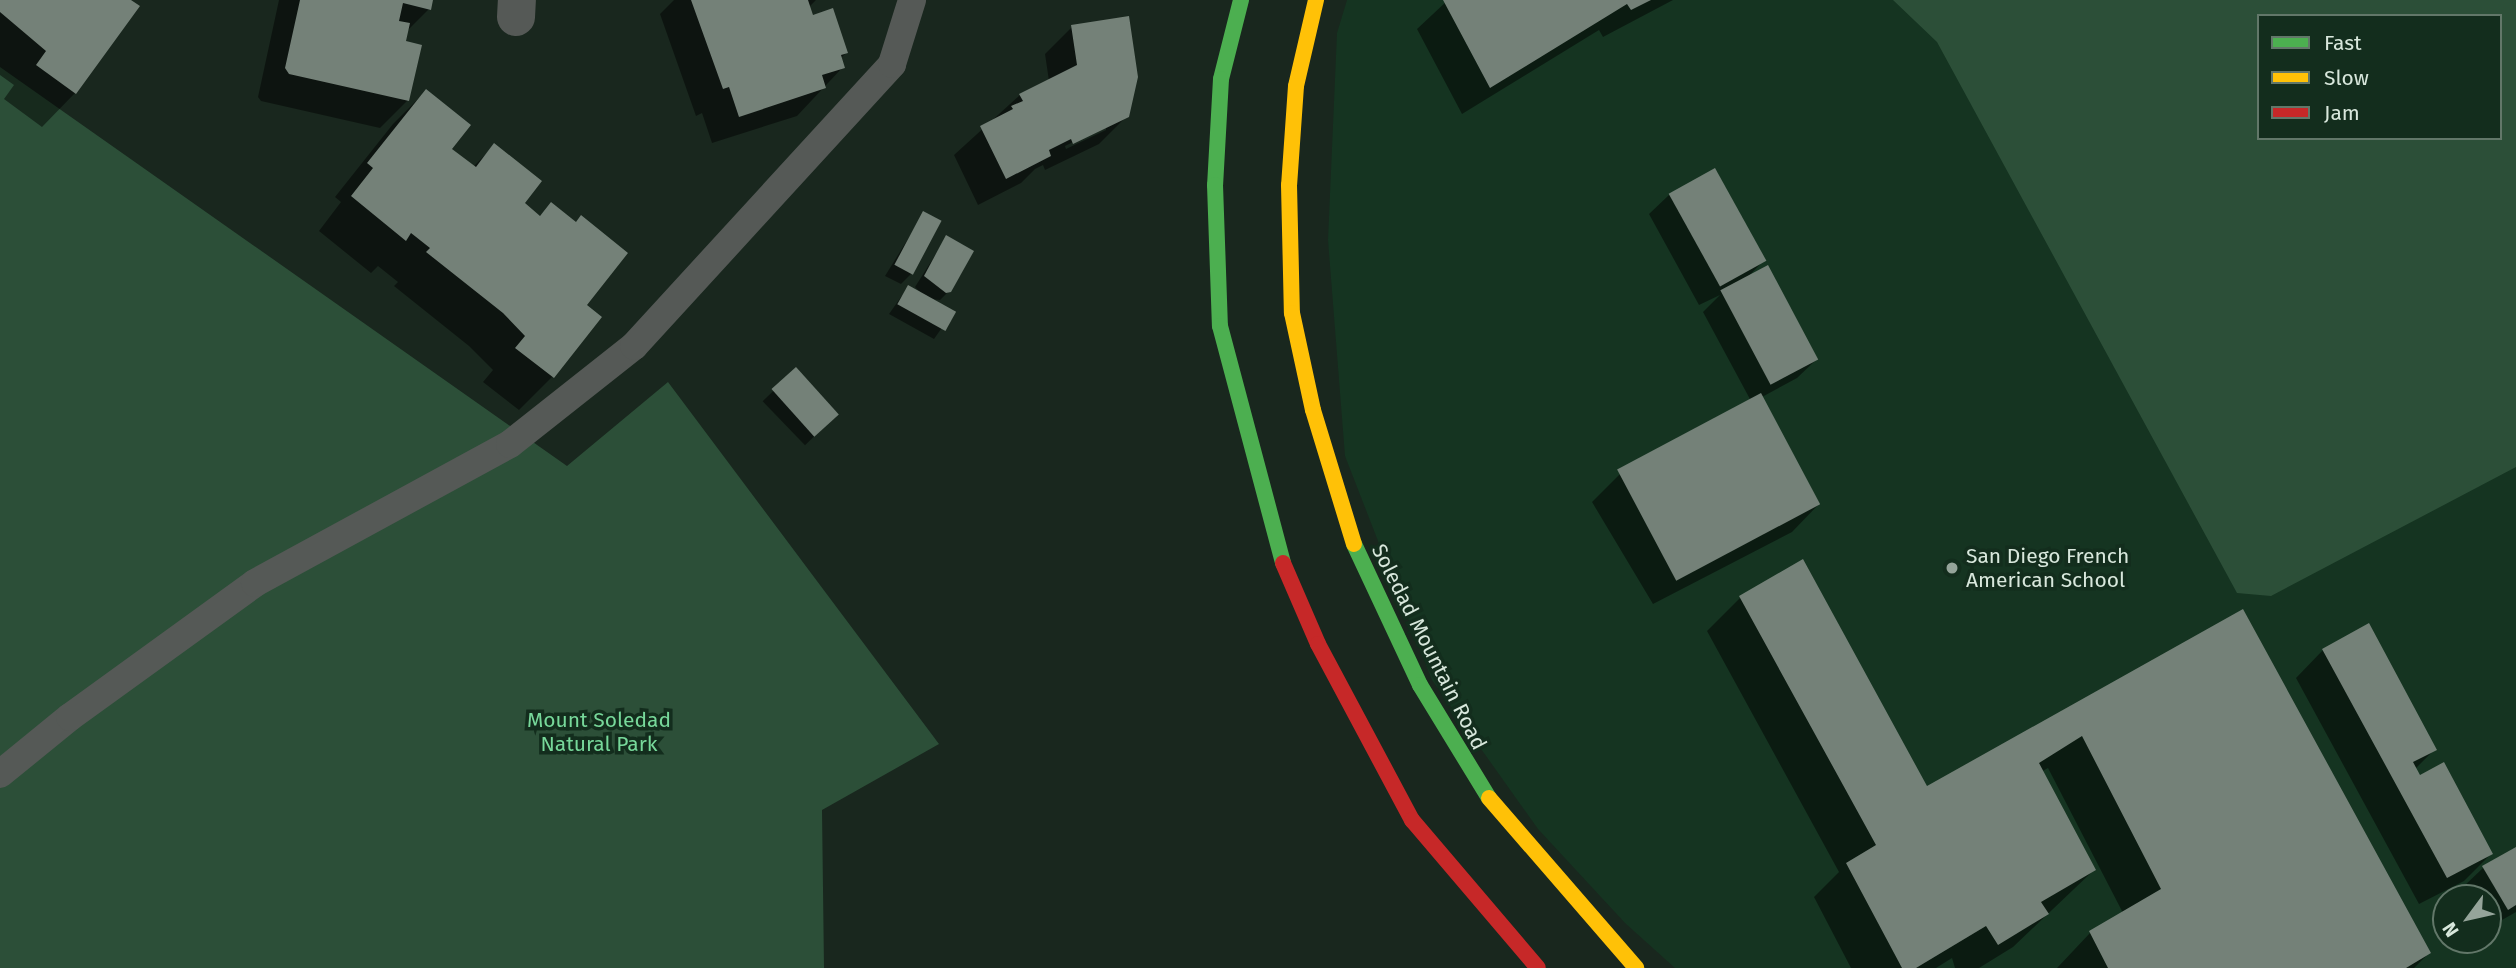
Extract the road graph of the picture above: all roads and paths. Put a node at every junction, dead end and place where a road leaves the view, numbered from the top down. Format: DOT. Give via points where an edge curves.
graph roads {
  1 [pos="912,0"];
  2 [pos="1241,0"];
  3 [pos="1316,0"];
  4 [pos="0,774"];
  5 [pos="1538,968"];
  6 [pos="1636,968"];
  1 -- 4 [label="lane" via="892,64 634,346 510,444 256,583 70,717"];
  2 -- 5 [label="main road" via="1222,79 1215,185 1220,326 1276,546 1318,644 1412,820"];
  3 -- 6 [label="main road, Soledad Mountain Road" via="1296,86 1289,185 1292,313 1313,410 1349,532 1414,673 1476,783"];
}
